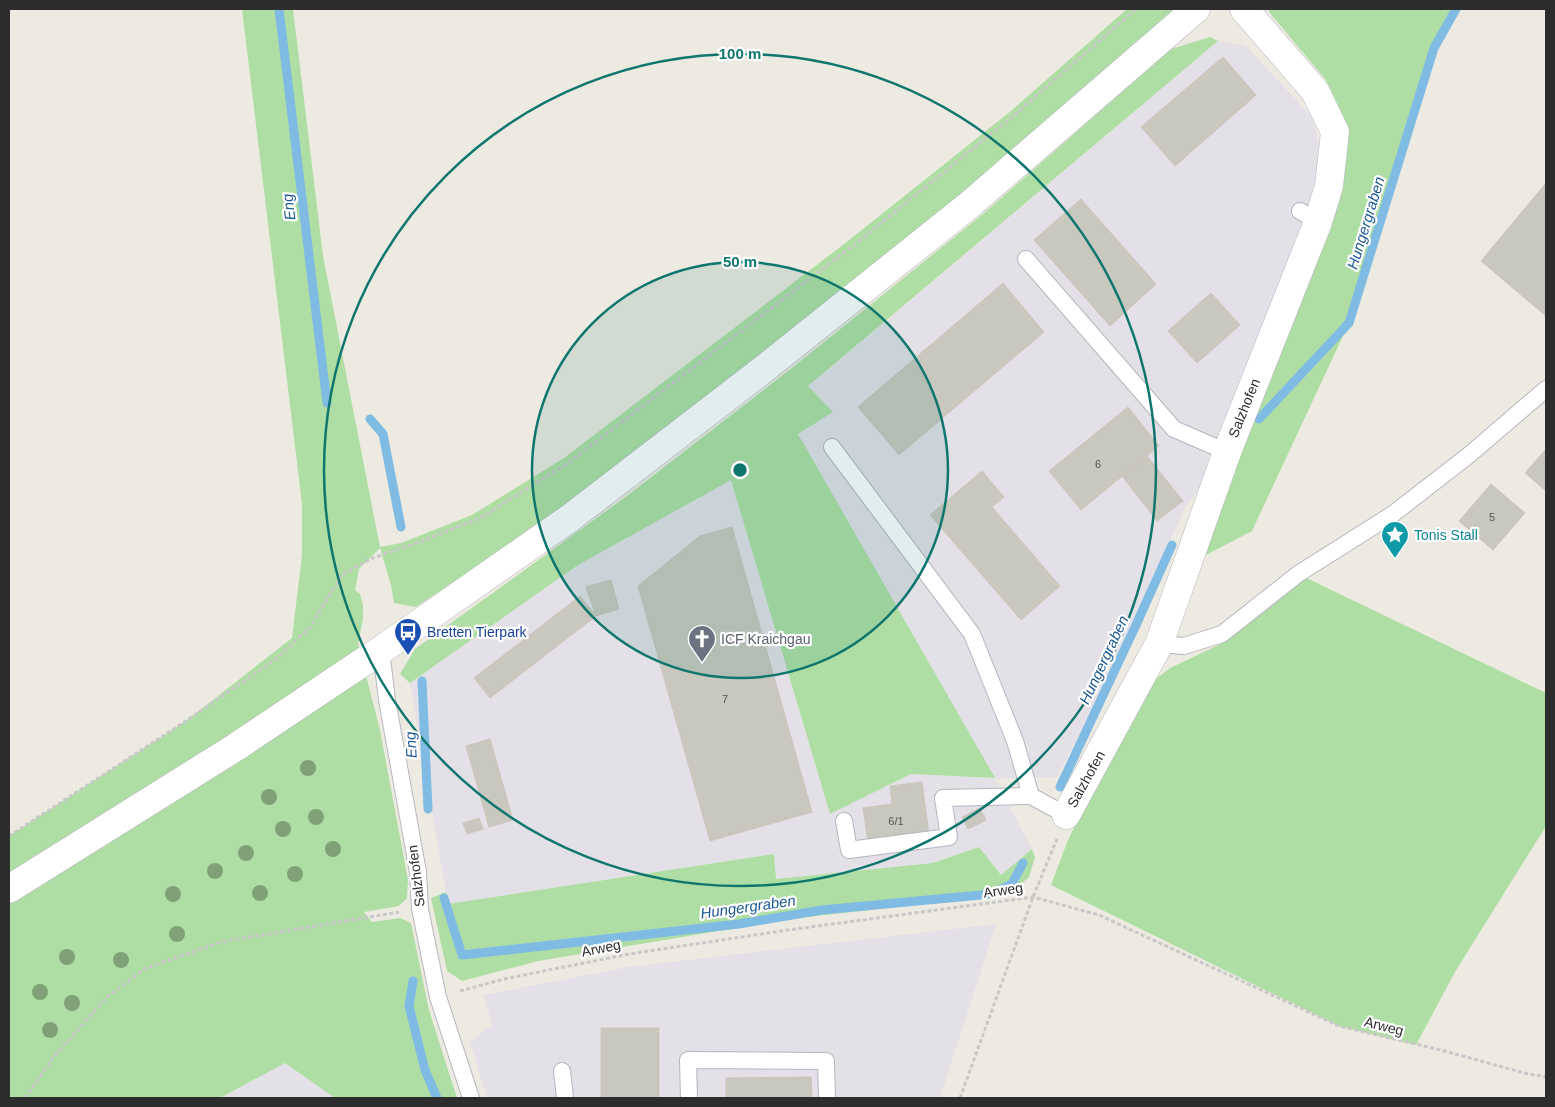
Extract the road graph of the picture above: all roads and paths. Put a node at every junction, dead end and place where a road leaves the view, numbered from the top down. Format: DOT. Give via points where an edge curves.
graph roads {
  1 [pos="1136,9"];
  2 [pos="1196,9"];
  3 [pos="1244,9"];
  4 [pos="1026,259"];
  5 [pos="1546,389"];
  6 [pos="832,446"];
  7 [pos="1227,452"];
  8 [pos="1160,644"];
  9 [pos="381,650"];
  10 [pos="1031,796"];
  11 [pos="1066,815"];
  12 [pos="844,821"];
  13 [pos="9,836"];
  14 [pos="9,890"];
  15 [pos="1033,897"];
  16 [pos="420,908"];
  17 [pos="438,997"];
  18 [pos="562,1071"];
  19 [pos="1546,1077"];
  20 [pos="24,1098"];
  21 [pos="470,1098"];
  22 [pos="565,1098"];
  23 [pos="689,1098"];
  24 [pos="828,1098"];
  25 [pos="960,1098"];
  1 -- 13 [label="path" via="1013,116 853,246 568,463 480,518 370,559 342,575 310,627 276,660"];
  2 -- 9 [label="street" via="968,206 765,368 570,518"];
  3 -- 7 [label="street, Salzhofen" via="1314,91 1335,132 1329,186 1309,216"];
  4 -- 7 [label="lane" via="1174,429"];
  5 -- 8 [label="lane" via="1393,514 1298,574 1222,634 1184,646"];
  6 -- 10 [label="lane" via="972,634 1015,741"];
  7 -- 8 [label="street, Salzhofen"];
  8 -- 11 [label="street, Salzhofen"];
  9 -- 14 [label="street" via="228,752"];
  9 -- 16 [label="lane, Salzhofen" via="418,872"];
  10 -- 11 [label="lane"];
  10 -- 12 [label="lane" via="943,798 949,837 849,850"];
  11 -- 15 [label="path"];
  15 -- 17 [label="path, Arweg" via="629,954 504,979"];
  15 -- 19 [label="path, Arweg" via="1099,916 1340,1026"];
  15 -- 25 [label="path"];
  16 -- 17 [label="lane, Salzhofen"];
  16 -- 20 [label="path" via="222,942 146,968 106,998 52,1059"];
  17 -- 21 [label="lane, Salzhofen"];
  18 -- 22 [label="lane"];
  23 -- 24 [label="lane" via="688,1060 826,1061"];
}
